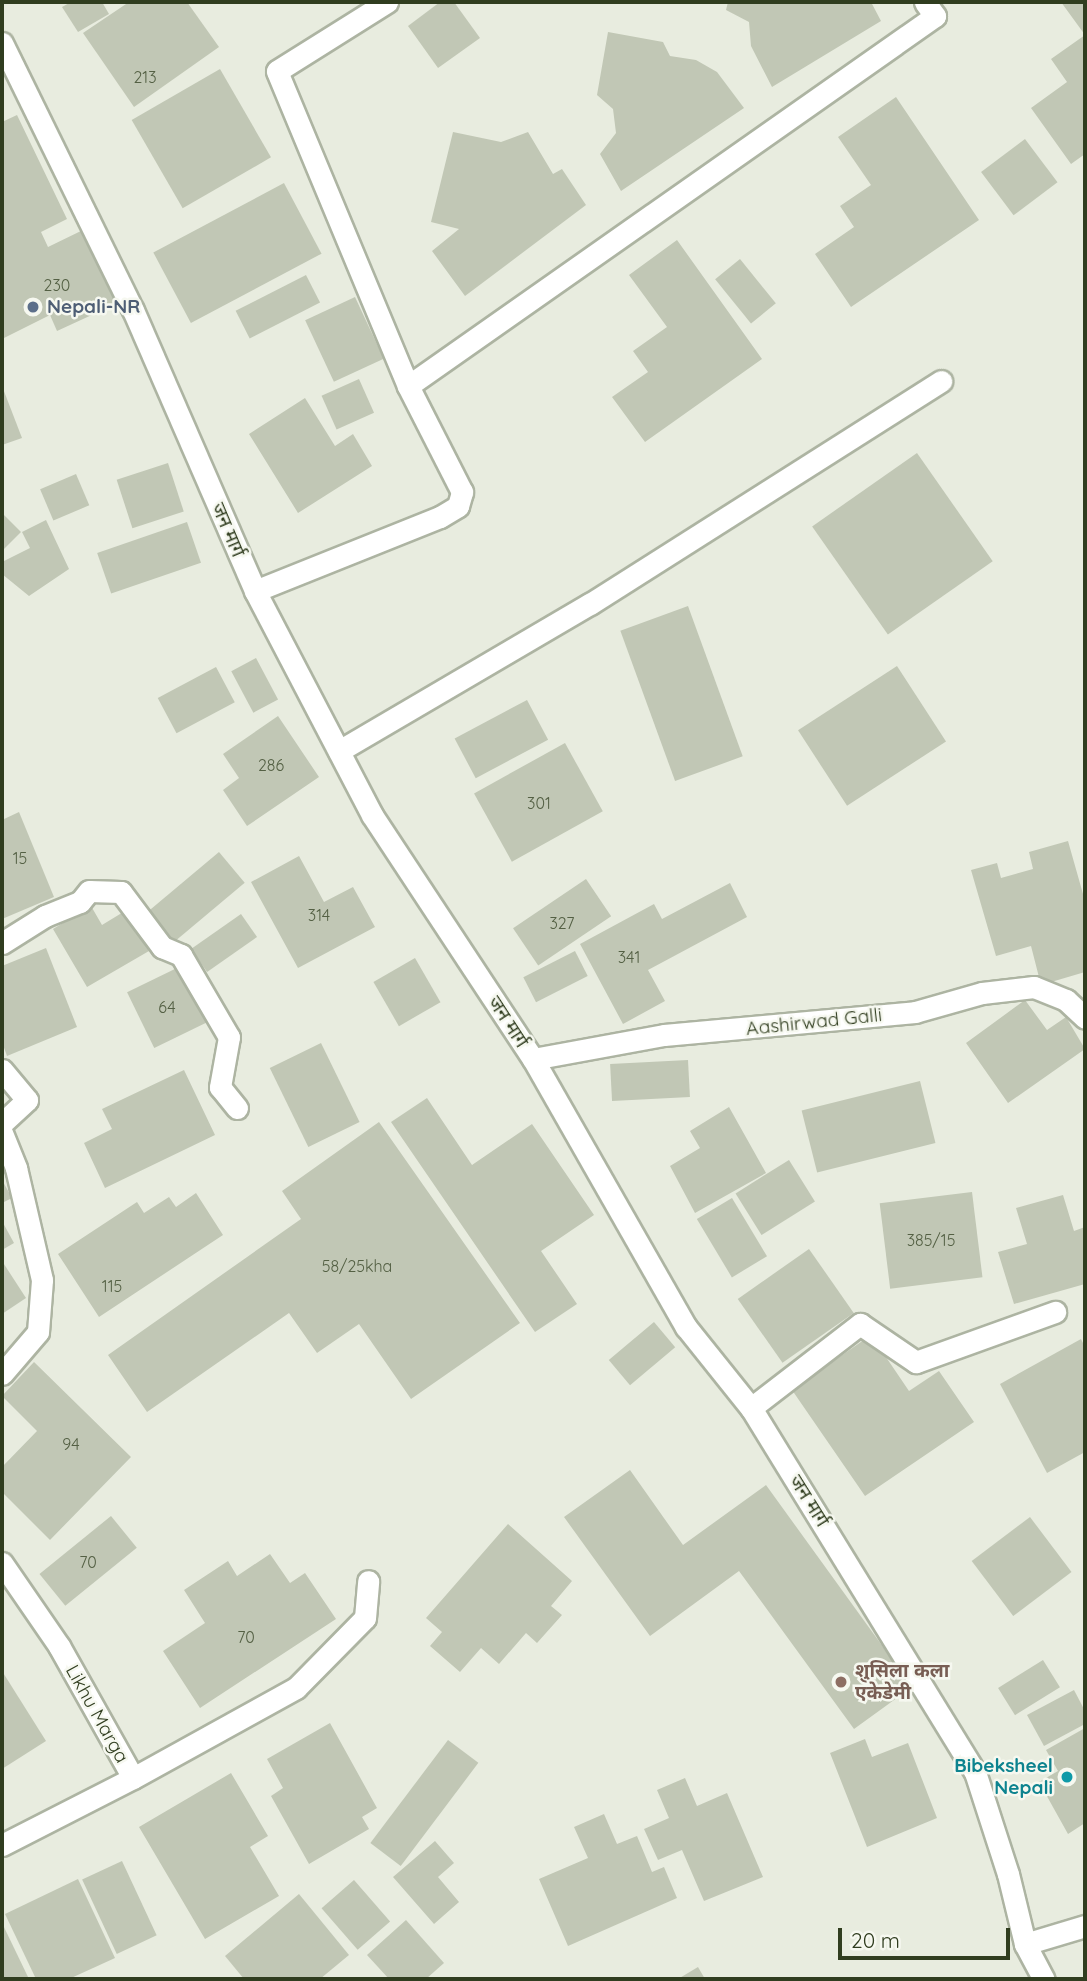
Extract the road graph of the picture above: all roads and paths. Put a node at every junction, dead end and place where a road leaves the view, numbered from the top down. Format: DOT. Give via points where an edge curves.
graph roads {
  1 [pos="387,2"];
  2 [pos="925,2"];
  3 [pos="2,43"];
  4 [pos="941,382"];
  5 [pos="408,386"];
  6 [pos="255,591"];
  7 [pos="339,751"];
  8 [pos="2,943"];
  9 [pos="1085,1018"];
  10 [pos="533,1059"];
  11 [pos="2,1070"];
  12 [pos="237,1108"];
  13 [pos="2,1123"];
  14 [pos="2,1133"];
  15 [pos="1055,1312"];
  16 [pos="2,1374"];
  17 [pos="751,1408"];
  18 [pos="2,1563"];
  19 [pos="368,1581"];
  20 [pos="133,1778"];
  21 [pos="2,1846"];
  22 [pos="1085,1926"];
  23 [pos="1024,1944"];
  24 [pos="1044,1979"];
  1 -- 5 [label="street" via="277,71"];
  2 -- 5 [label="street" via="935,16"];
  3 -- 6 [label="street, जन मार्ग" via="133,310"];
  4 -- 7 [label="street" via="590,604"];
  5 -- 6 [label="street" via="462,492 458,506"];
  6 -- 7 [label="street, जन मार्ग"];
  7 -- 10 [label="street, जन मार्ग" via="372,815"];
  8 -- 12 [label="street" via="45,916 80,902 89,891 121,892 162,947 181,956 229,1037 220,1087"];
  9 -- 10 [label="street, Aashirwad Galli" via="1066,1000 1034,987 982,993 915,1012 664,1035"];
  10 -- 17 [label="street, जन मार्ग" via="686,1327"];
  11 -- 13 [label="street" via="27,1100"];
  14 -- 16 [label="street" via="16,1168 42,1280 38,1332"];
  15 -- 17 [label="street" via="916,1362 860,1324"];
  17 -- 23 [label="street, जन मार्ग" via="975,1772 1009,1874"];
  18 -- 20 [label="street, Likhu Marga" via="59,1646"];
  19 -- 20 [label="street" via="365,1618 296,1688"];
  20 -- 21 [label="street, Likhu Marga"];
  22 -- 23 [label="street"];
  23 -- 24 [label="street, जन मार्ग"];
}
